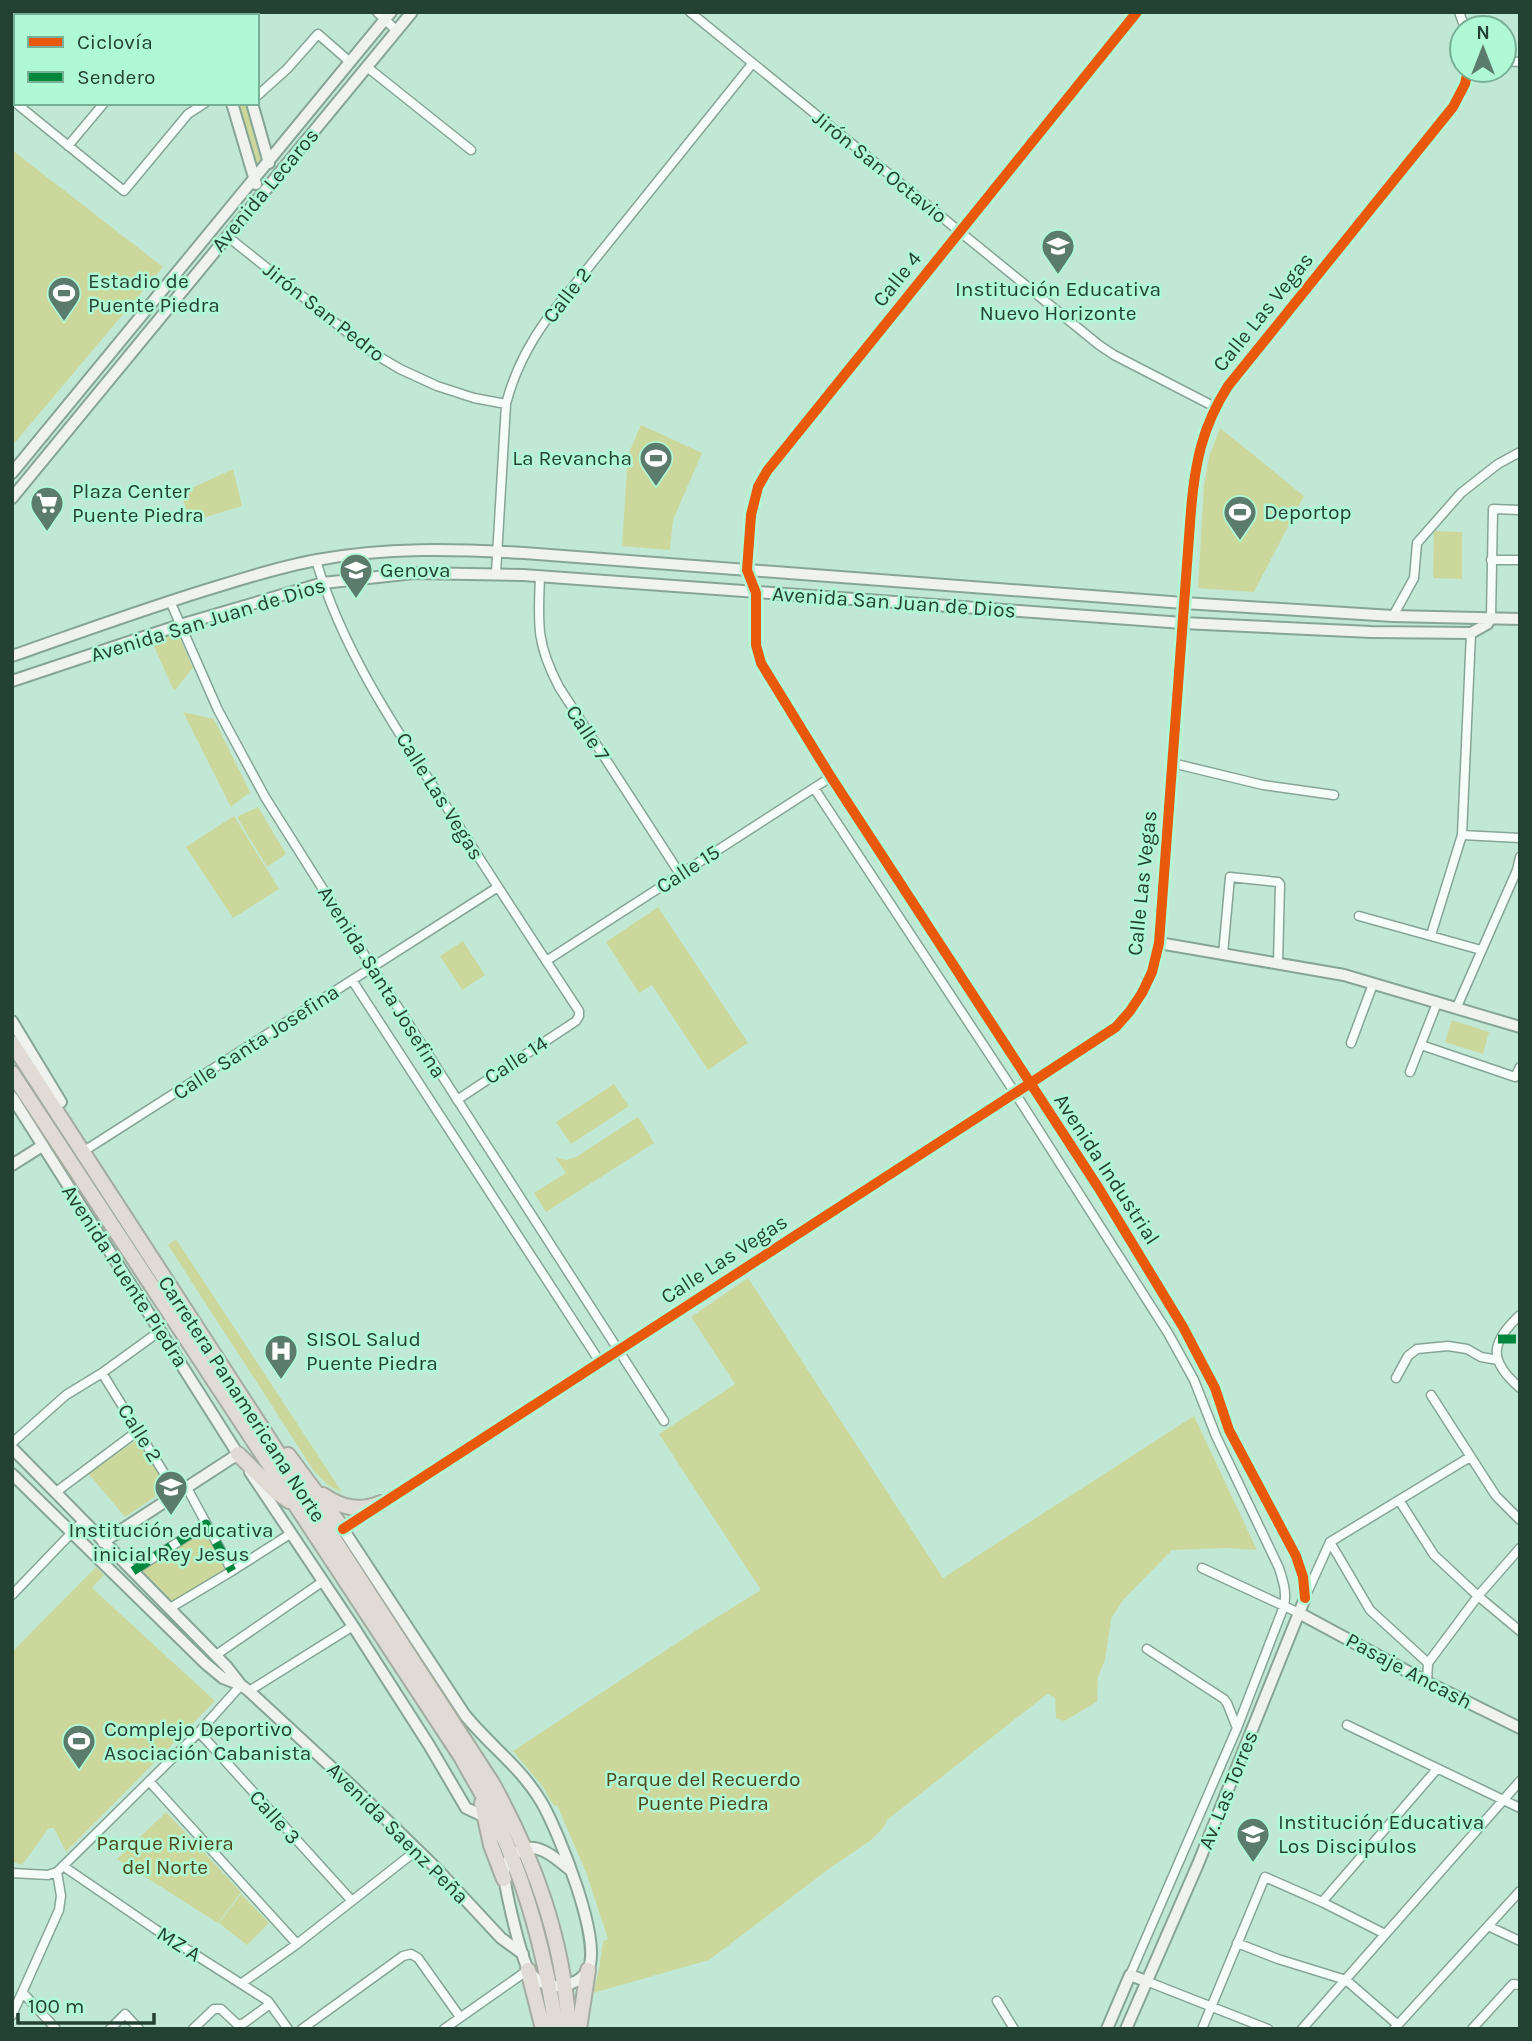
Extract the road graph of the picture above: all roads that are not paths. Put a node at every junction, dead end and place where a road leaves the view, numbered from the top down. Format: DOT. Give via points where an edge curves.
graph roads {
  1 [pos="412,12"];
  2 [pos="690,12"];
  3 [pos="1137,12"];
  4 [pos="384,15"];
  5 [pos="397,31"];
  6 [pos="350,62"];
  7 [pos="752,64"];
  8 [pos="367,66"];
  9 [pos="1465,84"];
  10 [pos="259,94"];
  11 [pos="18,105"];
  12 [pos="102,105"];
  13 [pos="202,105"];
  14 [pos="233,105"];
  15 [pos="253,105"];
  16 [pos="68,146"];
  17 [pos="471,150"];
  18 [pos="269,161"];
  19 [pos="274,179"];
  20 [pos="254,180"];
  21 [pos="260,196"];
  22 [pos="960,232"];
  23 [pos="227,236"];
  24 [pos="506,404"];
  25 [pos="1215,407"];
  26 [pos="1520,453"];
  27 [pos="12,473"];
  28 [pos="12,498"];
  29 [pos="1520,510"];
  30 [pos="497,551"];
  31 [pos="524,553"];
  32 [pos="1520,559"];
  33 [pos="316,560"];
  34 [pos="1491,560"];
  35 [pos="747,570"];
  36 [pos="496,573"];
  37 [pos="523,575"];
  38 [pos="540,576"];
  39 [pos="323,583"];
  40 [pos="756,593"];
  41 [pos="170,601"];
  42 [pos="1184,603"];
  43 [pos="1393,616"];
  44 [pos="1491,618"];
  45 [pos="1520,619"];
  46 [pos="1182,623"];
  47 [pos="180,625"];
  48 [pos="1471,634"];
  49 [pos="12,656"];
  50 [pos="12,681"];
  51 [pos="1172,763"];
  52 [pos="831,777"];
  53 [pos="814,788"];
  54 [pos="1334,795"];
  55 [pos="1462,835"];
  56 [pos="1520,838"];
  57 [pos="1520,857"];
  58 [pos="680,874"];
  59 [pos="498,887"];
  60 [pos="1359,916"];
  61 [pos="1431,935"];
  62 [pos="1159,943"];
  63 [pos="1481,950"];
  64 [pos="1223,954"];
  65 [pos="546,961"];
  66 [pos="1278,963"];
  67 [pos="372,967"];
  68 [pos="352,980"];
  69 [pos="1373,984"];
  70 [pos="1437,1003"];
  71 [pos="1456,1009"];
  72 [pos="12,1021"];
  73 [pos="576,1021"];
  74 [pos="1520,1027"];
  75 [pos="12,1043"];
  76 [pos="1351,1044"];
  77 [pos="1421,1045"];
  78 [pos="1520,1067"];
  79 [pos="1410,1072"];
  80 [pos="12,1073"];
  81 [pos="1029,1084"];
  82 [pos="1015,1093"];
  83 [pos="12,1097"];
  84 [pos="457,1100"];
  85 [pos="61,1102"];
  86 [pos="42,1146"];
  87 [pos="80,1146"];
  88 [pos="12,1165"];
  89 [pos="1520,1315"];
  90 [pos="160,1331"];
  91 [pos="618,1350"];
  92 [pos="1498,1360"];
  93 [pos="600,1362"];
  94 [pos="102,1373"];
  95 [pos="1396,1378"];
  96 [pos="1520,1388"];
  97 [pos="1432,1395"];
  98 [pos="240,1397"];
  99 [pos="663,1421"];
  100 [pos="139,1430"];
  101 [pos="12,1443"];
  102 [pos="12,1448"];
  103 [pos="238,1454"];
  104 [pos="1470,1457"];
  105 [pos="12,1474"];
  106 [pos="311,1485"];
  107 [pos="182,1491"];
  108 [pos="56,1492"];
  109 [pos="1399,1500"];
  110 [pos="381,1503"];
  111 [pos="298,1509"];
  112 [pos="1520,1520"];
  113 [pos="83,1521"];
  114 [pos="206,1524"];
  115 [pos="343,1529"];
  116 [pos="71,1533"];
  117 [pos="290,1534"];
  118 [pos="103,1542"];
  119 [pos="1330,1542"];
  120 [pos="1520,1548"];
  121 [pos="1202,1568"];
  122 [pos="133,1571"];
  123 [pos="232,1571"];
  124 [pos="322,1582"];
  125 [pos="12,1594"];
  126 [pos="1478,1596"];
  127 [pos="1305,1598"];
  128 [pos="1284,1606"];
  129 [pos="170,1608"];
  130 [pos="1299,1613"];
  131 [pos="353,1626"];
  132 [pos="1520,1632"];
  133 [pos="1147,1649"];
  134 [pos="216,1655"];
  135 [pos="1428,1663"];
  136 [pos="1427,1682"];
  137 [pos="245,1688"];
  138 [pos="1347,1724"];
  139 [pos="1237,1728"];
  140 [pos="1520,1728"];
  141 [pos="199,1732"];
  142 [pos="1437,1769"];
  143 [pos="149,1781"];
  144 [pos="1520,1782"];
  145 [pos="478,1786"];
  146 [pos="1504,1801"];
  147 [pos="1520,1808"];
  148 [pos="485,1817"];
  149 [pos="526,1848"];
  150 [pos="417,1850"];
  151 [pos="512,1856"];
  152 [pos="60,1869"];
  153 [pos="570,1870"];
  154 [pos="12,1873"];
  155 [pos="504,1879"];
  156 [pos="1520,1891"];
  157 [pos="352,1901"];
  158 [pos="1322,1902"];
  159 [pos="1488,1926"];
  160 [pos="1385,1934"];
  161 [pos="1520,1941"];
  162 [pos="1237,1943"];
  163 [pos="297,1944"];
  164 [pos="518,1948"];
  165 [pos="528,1970"];
  166 [pos="587,1970"];
  167 [pos="1130,1975"];
  168 [pos="1346,1980"];
  169 [pos="1146,1981"];
  170 [pos="242,1983"];
  171 [pos="548,1985"];
  172 [pos="1520,1985"];
  173 [pos="565,1986"];
  174 [pos="23,1993"];
  175 [pos="997,2001"];
  176 [pos="270,2004"];
  177 [pos="1212,2007"];
  178 [pos="12,2015"];
  179 [pos="460,2017"];
  180 [pos="1396,2027"];
  181 [pos="56,2029"];
  182 [pos="110,2029"];
  183 [pos="139,2029"];
  184 [pos="193,2029"];
  185 [pos="288,2029"];
  186 [pos="302,2029"];
  187 [pos="444,2029"];
  188 [pos="543,2029"];
  189 [pos="556,2029"];
  190 [pos="569,2029"];
  191 [pos="579,2029"];
  192 [pos="1014,2029"];
  193 [pos="1107,2029"];
  194 [pos="1126,2029"];
  195 [pos="1202,2029"];
  196 [pos="1268,2029"];
  197 [pos="1302,2029"];
  198 [pos="1472,2029"];
  1 -- 5 [label="main road, Avenida Lecaros"];
  2 -- 7 [label="street, Jirón San Octavio"];
  3 -- 22 [label="street, Calle 4"];
  4 -- 5 [label="street"];
  4 -- 6 [label="main road, Avenida Lecaros"];
  5 -- 8 [label="main road, Avenida Lecaros"];
  6 -- 10 [label="street" via="318,34"];
  6 -- 18 [label="main road, Avenida Lecaros"];
  7 -- 22 [label="street, Jirón San Octavio"];
  7 -- 24 [label="street, Calle 2" via="547,319 525,352"];
  8 -- 17 [label="street"];
  8 -- 19 [label="main road, Avenida Lecaros"];
  9 -- 25 [label="street, Calle Las Vegas" via="1453,107"];
  11 -- 16 [label="street"];
  12 -- 16 [label="street"];
  13 -- 16 [label="street" via="188,114 124,191"];
  14 -- 20 [label="main road"];
  15 -- 18 [label="main road"];
  18 -- 19 [label="main road"];
  18 -- 20 [label="main road, Avenida Lecaros"];
  19 -- 21 [label="main road, Avenida Lecaros"];
  20 -- 21 [label="main road"];
  20 -- 27 [label="main road, Avenida Lecaros"];
  21 -- 23 [label="main road, Avenida Lecaros"];
  22 -- 25 [label="street, Jirón San Octavio" via="1107,350"];
  22 -- 35 [label="street, Calle 4" via="767,471 751,515"];
  23 -- 24 [label="street, Jirón San Pedro" via="373,353 437,386"];
  23 -- 28 [label="main road, Avenida Lecaros"];
  24 -- 30 [label="street, Calle 2"];
  25 -- 42 [label="street, Calle Las Vegas" via="1203,434 1193,480"];
  26 -- 43 [label="street" via="1461,493 1417,543 1414,578"];
  29 -- 34 [label="street" via="1493,509"];
  30 -- 31 [label="main road, Avenida San Juan de Dios"];
  30 -- 33 [label="main road, Avenida San Juan de Dios" via="377,552"];
  30 -- 36 [label="street, Calle 2"];
  31 -- 35 [label="main road, Avenida San Juan de Dios"];
  31 -- 37 [label="main road"];
  32 -- 34 [label="street"];
  33 -- 39 [label="street, Calle Las Vegas"];
  33 -- 41 [label="main road, Avenida San Juan de Dios"];
  34 -- 44 [label="street"];
  35 -- 40 [label="street, Calle 4"];
  35 -- 42 [label="main road, Avenida San Juan de Dios"];
  36 -- 37 [label="main road, Avenida San Juan de Dios"];
  36 -- 39 [label="main road, Avenida San Juan de Dios" via="414,573"];
  37 -- 38 [label="main road, Avenida San Juan de Dios"];
  38 -- 40 [label="main road, Avenida San Juan de Dios"];
  38 -- 58 [label="street, Calle 7" via="539,636 551,672"];
  39 -- 47 [label="main road, Avenida San Juan de Dios"];
  39 -- 59 [label="street, Calle Las Vegas" via="353,653 413,757"];
  40 -- 46 [label="main road, Avenida San Juan de Dios"];
  40 -- 52 [label="street, Avenida Industrial" via="755,636 761,663"];
  41 -- 47 [label="street, Avenida Santa Josefina"];
  41 -- 49 [label="main road, Avenida San Juan de Dios"];
  42 -- 43 [label="main road, Avenida San Juan de Dios"];
  42 -- 46 [label="street, Calle Las Vegas"];
  43 -- 44 [label="main road, Avenida San Juan de Dios"];
  44 -- 45 [label="main road, Avenida San Juan de Dios"];
  44 -- 48 [label="main road"];
  46 -- 48 [label="main road, Avenida San Juan de Dios"];
  46 -- 51 [label="street, Calle Las Vegas"];
  47 -- 50 [label="main road, Avenida San Juan de Dios"];
  47 -- 67 [label="street, Avenida Santa Josefina" via="218,710 265,797"];
  48 -- 55 [label="street"];
  51 -- 54 [label="street" via="1263,785"];
  51 -- 62 [label="street, Calle Las Vegas"];
  52 -- 53 [label="street, Calle 15"];
  52 -- 81 [label="street, Avenida Industrial"];
  53 -- 58 [label="street, Calle 15"];
  53 -- 82 [label="street"];
  55 -- 56 [label="street"];
  55 -- 61 [label="street"];
  57 -- 63 [label="street"];
  58 -- 65 [label="street, Calle 15"];
  59 -- 65 [label="street, Calle Las Vegas"];
  59 -- 67 [label="street, Calle Santa Josefina"];
  60 -- 61 [label="street"];
  61 -- 63 [label="street"];
  62 -- 64 [label="main road"];
  62 -- 81 [label="street, Calle Las Vegas" via="1142,993 1116,1027"];
  63 -- 71 [label="street"];
  64 -- 66 [label="main road"];
  64 -- 66 [label="street" via="1230,877 1278,882"];
  65 -- 73 [label="street, Calle Las Vegas" via="579,1011"];
  66 -- 69 [label="main road"];
  67 -- 68 [label="street, Calle Santa Josefina"];
  67 -- 84 [label="street, Avenida Santa Josefina"];
  68 -- 87 [label="street, Calle Santa Josefina"];
  68 -- 93 [label="street, Avenida Santa Josefina"];
  69 -- 70 [label="main road"];
  69 -- 76 [label="street"];
  70 -- 71 [label="main road"];
  70 -- 77 [label="street"];
  71 -- 74 [label="main road"];
  72 -- 85 [label="main road"];
  73 -- 84 [label="street, Calle 14"];
  75 -- 87 [label="highway, Carretera Panamericana Norte"];
  77 -- 78 [label="street" via="1515,1077"];
  77 -- 79 [label="street"];
  80 -- 111 [label="highway, Carretera Panamericana Norte"];
  81 -- 82 [label="street, Calle Las Vegas"];
  81 -- 127 [label="street, Avenida Industrial" via="1098,1187 1189,1339 1215,1388 1229,1430 1296,1556"];
  82 -- 91 [label="street, Calle Las Vegas"];
  82 -- 128 [label="street" via="1194,1380 1279,1568"];
  83 -- 86 [label="main road, Avenida Puente Piedra"];
  84 -- 91 [label="street, Avenida Santa Josefina"];
  85 -- 87 [label="highway"];
  86 -- 88 [label="main road"];
  86 -- 90 [label="main road, Avenida Puente Piedra"];
  87 -- 98 [label="highway, Carretera Panamericana Norte"];
  89 -- 92 [label="street" via="1498,1339"];
  90 -- 94 [label="street"];
  90 -- 103 [label="main road, Avenida Puente Piedra"];
  91 -- 93 [label="street, Calle Las Vegas"];
  91 -- 99 [label="street, Avenida Santa Josefina"];
  92 -- 95 [label="street" via="1448,1346 1417,1349"];
  92 -- 96 [label="street"];
  93 -- 110 [label="street, Calle Las Vegas"];
  94 -- 100 [label="street, Calle 2"];
  94 -- 101 [label="street" via="66,1395"];
  97 -- 104 [label="street"];
  98 -- 106 [label="highway"];
  98 -- 149 [label="highway, Carretera Panamericana Norte" via="492,1783"];
  100 -- 107 [label="street, Calle 2"];
  100 -- 108 [label="street"];
  102 -- 108 [label="main road, Avenida Saenz Peña"];
  103 -- 107 [label="main road"];
  103 -- 111 [label="highway"];
  103 -- 117 [label="main road, Avenida Puente Piedra"];
  104 -- 109 [label="street"];
  104 -- 112 [label="street" via="1496,1496"];
  105 -- 116 [label="main road, Avenida Saenz Peña"];
  106 -- 110 [label="highway" via="344,1506 365,1508"];
  106 -- 115 [label="highway"];
  107 -- 114 [label="street, Calle 2"];
  107 -- 118 [label="main road"];
  108 -- 113 [label="main road, Avenida Saenz Peña"];
  109 -- 119 [label="street"];
  109 -- 126 [label="street" via="1430,1551"];
  110 -- 115 [label="street, Calle Las Vegas"];
  111 -- 145 [label="highway, Carretera Panamericana Norte"];
  113 -- 116 [label="street"];
  113 -- 118 [label="main road, Avenida Saenz Peña"];
  114 -- 122 [label="street"];
  114 -- 123 [label="street, Calle 2"];
  115 -- 153 [label="main road" via="461,1709 536,1794"];
  116 -- 125 [label="street"];
  116 -- 137 [label="main road, Avenida Saenz Peña" via="206,1664"];
  117 -- 123 [label="street"];
  117 -- 124 [label="main road, Avenida Puente Piedra"];
  118 -- 122 [label="main road, Avenida Saenz Peña"];
  119 -- 127 [label="street"];
  119 -- 135 [label="street" via="1370,1609"];
  120 -- 126 [label="street"];
  121 -- 128 [label="street"];
  122 -- 129 [label="main road, Avenida Saenz Peña"];
  123 -- 129 [label="street"];
  124 -- 131 [label="main road, Avenida Puente Piedra"];
  124 -- 134 [label="street"];
  126 -- 132 [label="street"];
  126 -- 135 [label="street"];
  127 -- 130 [label="main road, Av. Las Torres"];
  128 -- 130 [label="street"];
  128 -- 139 [label="street, Av. Las Torres"];
  129 -- 134 [label="main road, Avenida Saenz Peña"];
  130 -- 136 [label="main road, Pasaje Ancash"];
  130 -- 169 [label="main road, Av. Las Torres"];
  131 -- 137 [label="street"];
  131 -- 148 [label="main road, Avenida Puente Piedra" via="466,1808"];
  133 -- 139 [label="street" via="1224,1699"];
  134 -- 137 [label="main road, Avenida Saenz Peña"];
  135 -- 136 [label="street"];
  136 -- 140 [label="main road, Pasaje Ancash"];
  137 -- 141 [label="street"];
  137 -- 150 [label="main road, Avenida Saenz Peña"];
  138 -- 142 [label="street"];
  139 -- 167 [label="street, Av. Las Torres"];
  141 -- 143 [label="street"];
  141 -- 157 [label="street, Calle 3"];
  142 -- 146 [label="street"];
  142 -- 158 [label="street"];
  143 -- 152 [label="street"];
  143 -- 163 [label="street"];
  144 -- 146 [label="street"];
  145 -- 148 [label="highway"];
  145 -- 151 [label="highway, Carretera Panamericana Norte"];
  146 -- 147 [label="street"];
  146 -- 160 [label="street"];
  148 -- 155 [label="highway"];
  149 -- 151 [label="main road"];
  149 -- 153 [label="main road" via="548,1853"];
  149 -- 173 [label="highway, Carretera Panamericana Norte" via="547,1904"];
  150 -- 157 [label="street"];
  150 -- 164 [label="main road, Avenida Saenz Peña" via="501,1938"];
  151 -- 155 [label="main road"];
  151 -- 171 [label="highway, Carretera Panamericana Norte" via="530,1907"];
  152 -- 154 [label="street" via="48,1875"];
  152 -- 170 [label="street, MZ A"];
  152 -- 174 [label="street" via="59,1910"];
  153 -- 166 [label="main road" via="589,1934"];
  155 -- 164 [label="main road"];
  156 -- 159 [label="street"];
  157 -- 163 [label="street"];
  158 -- 160 [label="street"];
  158 -- 162 [label="street" via="1265,1877"];
  159 -- 161 [label="street"];
  159 -- 180 [label="street"];
  160 -- 168 [label="street"];
  162 -- 168 [label="street"];
  162 -- 177 [label="street"];
  163 -- 170 [label="street"];
  164 -- 165 [label="main road"];
  165 -- 171 [label="main road"];
  165 -- 179 [label="street"];
  165 -- 188 [label="highway"];
  166 -- 173 [label="main road"];
  166 -- 191 [label="highway"];
  167 -- 169 [label="main road"];
  167 -- 193 [label="main road, Av. Las Torres"];
  168 -- 180 [label="street"];
  168 -- 197 [label="street"];
  169 -- 177 [label="street"];
  169 -- 194 [label="main road, Av. Las Torres"];
  170 -- 176 [label="street, MZ A"];
  171 -- 173 [label="main road"];
  171 -- 189 [label="highway, Carretera Panamericana Norte"];
  172 -- 198 [label="street" via="1513,1984"];
  173 -- 190 [label="highway, Carretera Panamericana Norte"];
  174 -- 178 [label="street"];
  174 -- 181 [label="street"];
  175 -- 192 [label="street"];
  176 -- 184 [label="street" via="238,2025 214,2008"];
  176 -- 185 [label="street, MZ A"];
  177 -- 195 [label="street"];
  177 -- 196 [label="street"];
  179 -- 186 [label="street" via="411,1954"];
  179 -- 187 [label="street"];
  182 -- 183 [label="street" via="125,2014"];
}
